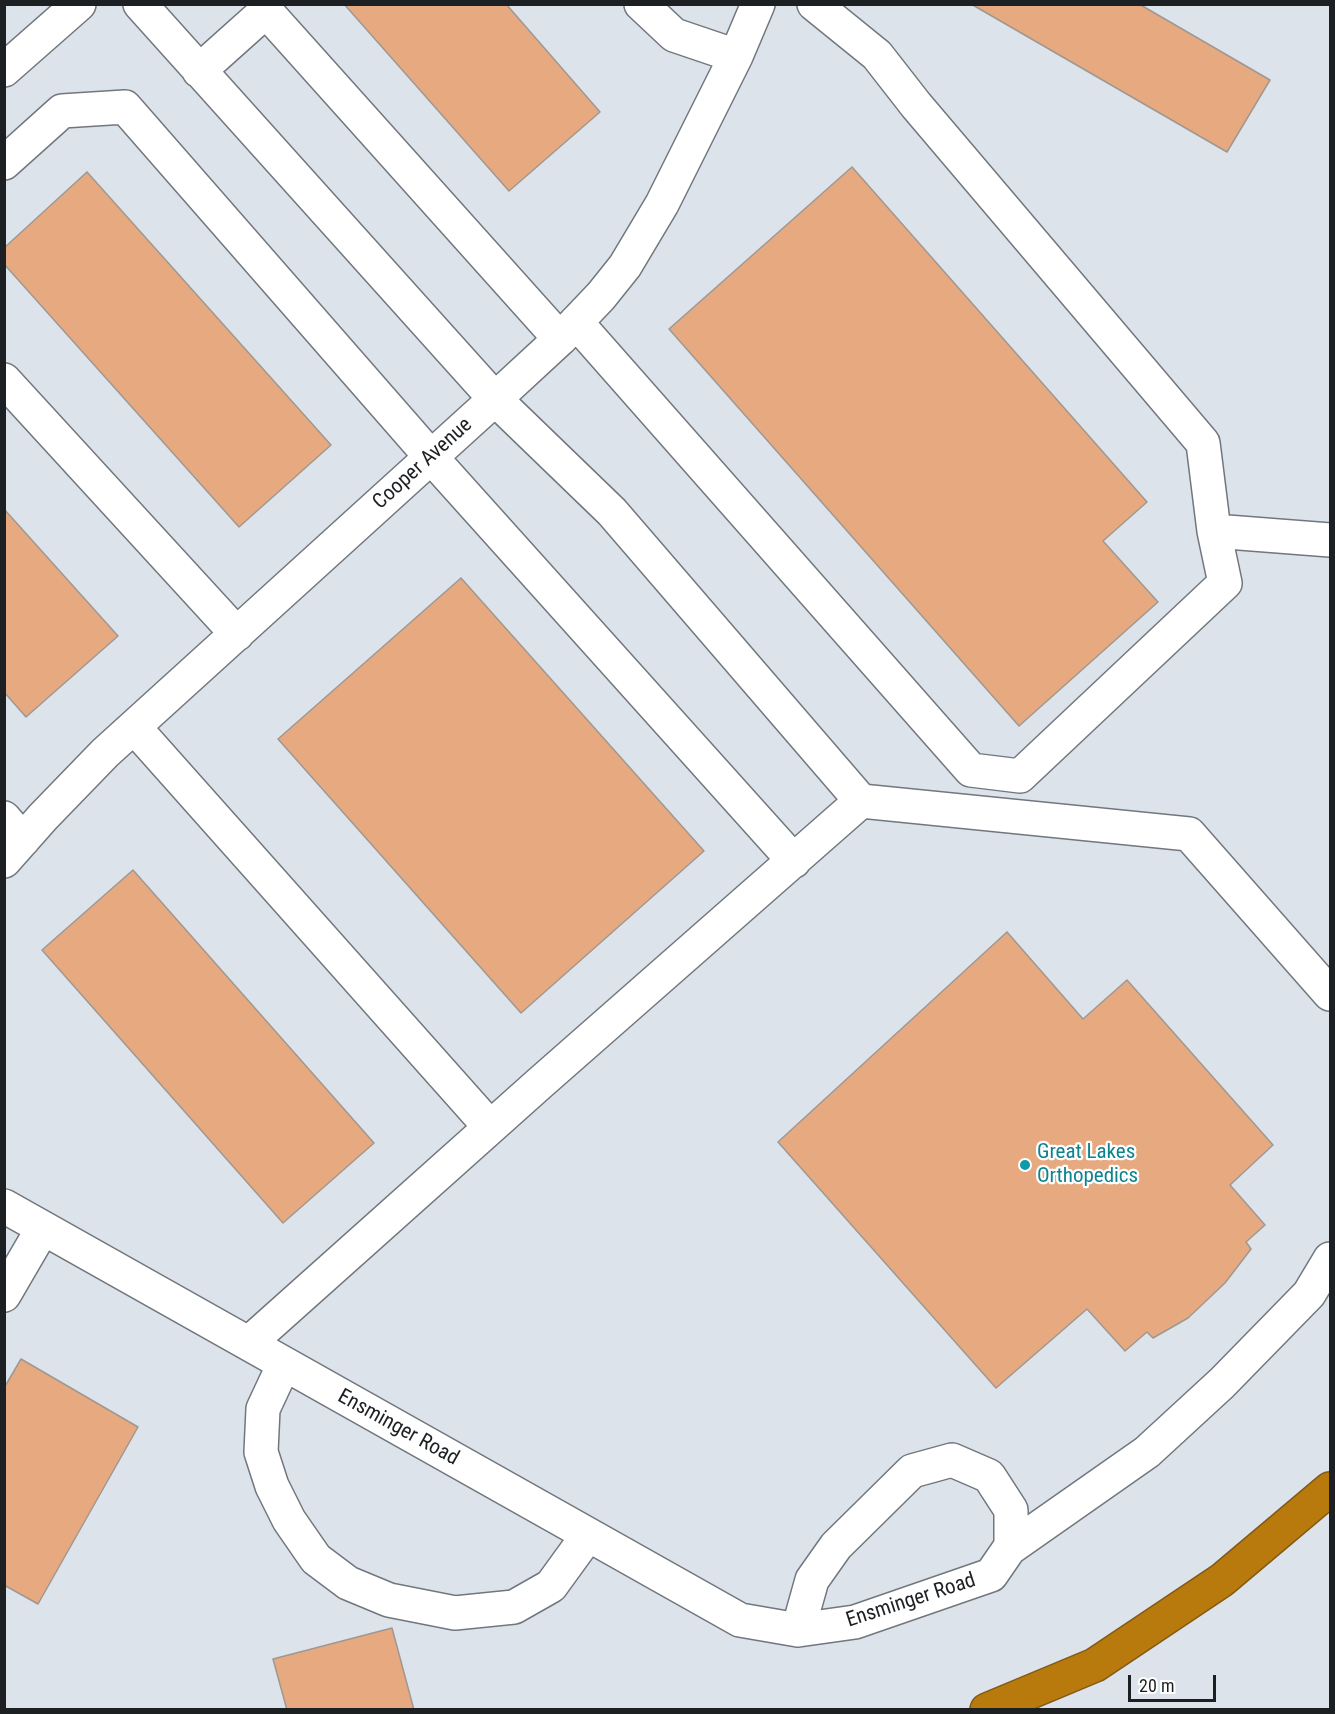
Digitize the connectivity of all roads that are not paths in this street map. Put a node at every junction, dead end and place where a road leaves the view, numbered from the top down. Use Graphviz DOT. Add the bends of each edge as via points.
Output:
graph roads {
  1 [pos="80,4"];
  2 [pos="140,4"];
  3 [pos="641,4"];
  4 [pos="758,4"];
  5 [pos="814,4"];
  6 [pos="735,56"];
  7 [pos="4,70"];
  8 [pos="199,71"];
  9 [pos="4,163"];
  10 [pos="568,331"];
  11 [pos="4,380"];
  12 [pos="495,399"];
  13 [pos="431,457"];
  14 [pos="1214,531"];
  15 [pos="1330,540"];
  16 [pos="237,634"];
  17 [pos="134,727"];
  18 [pos="861,801"];
  19 [pos="11,840"];
  20 [pos="794,861"];
  21 [pos="1330,994"];
  22 [pos="490,1127"];
  23 [pos="4,1206"];
  24 [pos="43,1228"];
  25 [pos="1330,1259"];
  26 [pos="4,1295"];
  27 [pos="249,1343"];
  28 [pos="284,1364"];
  29 [pos="1330,1489"];
  30 [pos="588,1535"];
  31 [pos="1010,1548"];
  32 [pos="798,1630"];
  33 [pos="987,1710"];
  1 -- 7 [label="street"];
  2 -- 8 [label="street"];
  3 -- 6 [label="street" via="674,35"];
  4 -- 6 [label="street, Cooper Avenue"];
  5 -- 14 [label="street" via="877,55 1203,443"];
  6 -- 10 [label="street, Cooper Avenue" via="656,214 625,266"];
  8 -- 10 [label="street" via="266,11"];
  8 -- 12 [label="street"];
  9 -- 13 [label="street" via="62,111 125,107"];
  10 -- 12 [label="street, Cooper Avenue"];
  10 -- 14 [label="street" via="971,770 1020,776 1225,584"];
  11 -- 16 [label="street"];
  12 -- 13 [label="street, Cooper Avenue"];
  12 -- 18 [label="street" via="612,512"];
  13 -- 16 [label="street, Cooper Avenue"];
  13 -- 20 [label="street"];
  14 -- 15 [label="street"];
  16 -- 17 [label="street, Cooper Avenue"];
  17 -- 19 [label="street, Cooper Avenue"];
  17 -- 22 [label="street"];
  18 -- 20 [label="street"];
  18 -- 21 [label="street" via="1189,834"];
  20 -- 22 [label="street"];
  22 -- 27 [label="street"];
  23 -- 24 [label="street, Ensminger Road"];
  24 -- 26 [label="street"];
  24 -- 27 [label="street, Ensminger Road"];
  25 -- 31 [label="street" via="1309,1294 1147,1452"];
  27 -- 28 [label="street, Ensminger Road"];
  28 -- 30 [label="street, Ensminger Road"];
  28 -- 30 [label="street" via="263,1409 261,1452 289,1520 316,1558 348,1583 389,1600 455,1613 514,1607 551,1586"];
  29 -- 33 [label="highway" via="1222,1580 1095,1665"];
  30 -- 32 [label="street, Ensminger Road" via="740,1620"];
  31 -- 32 [label="street, Ensminger Road" via="991,1575 855,1622"];
  31 -- 32 [label="street" via="1011,1510 989,1476 952,1460 912,1471 836,1546 812,1580"];
}
